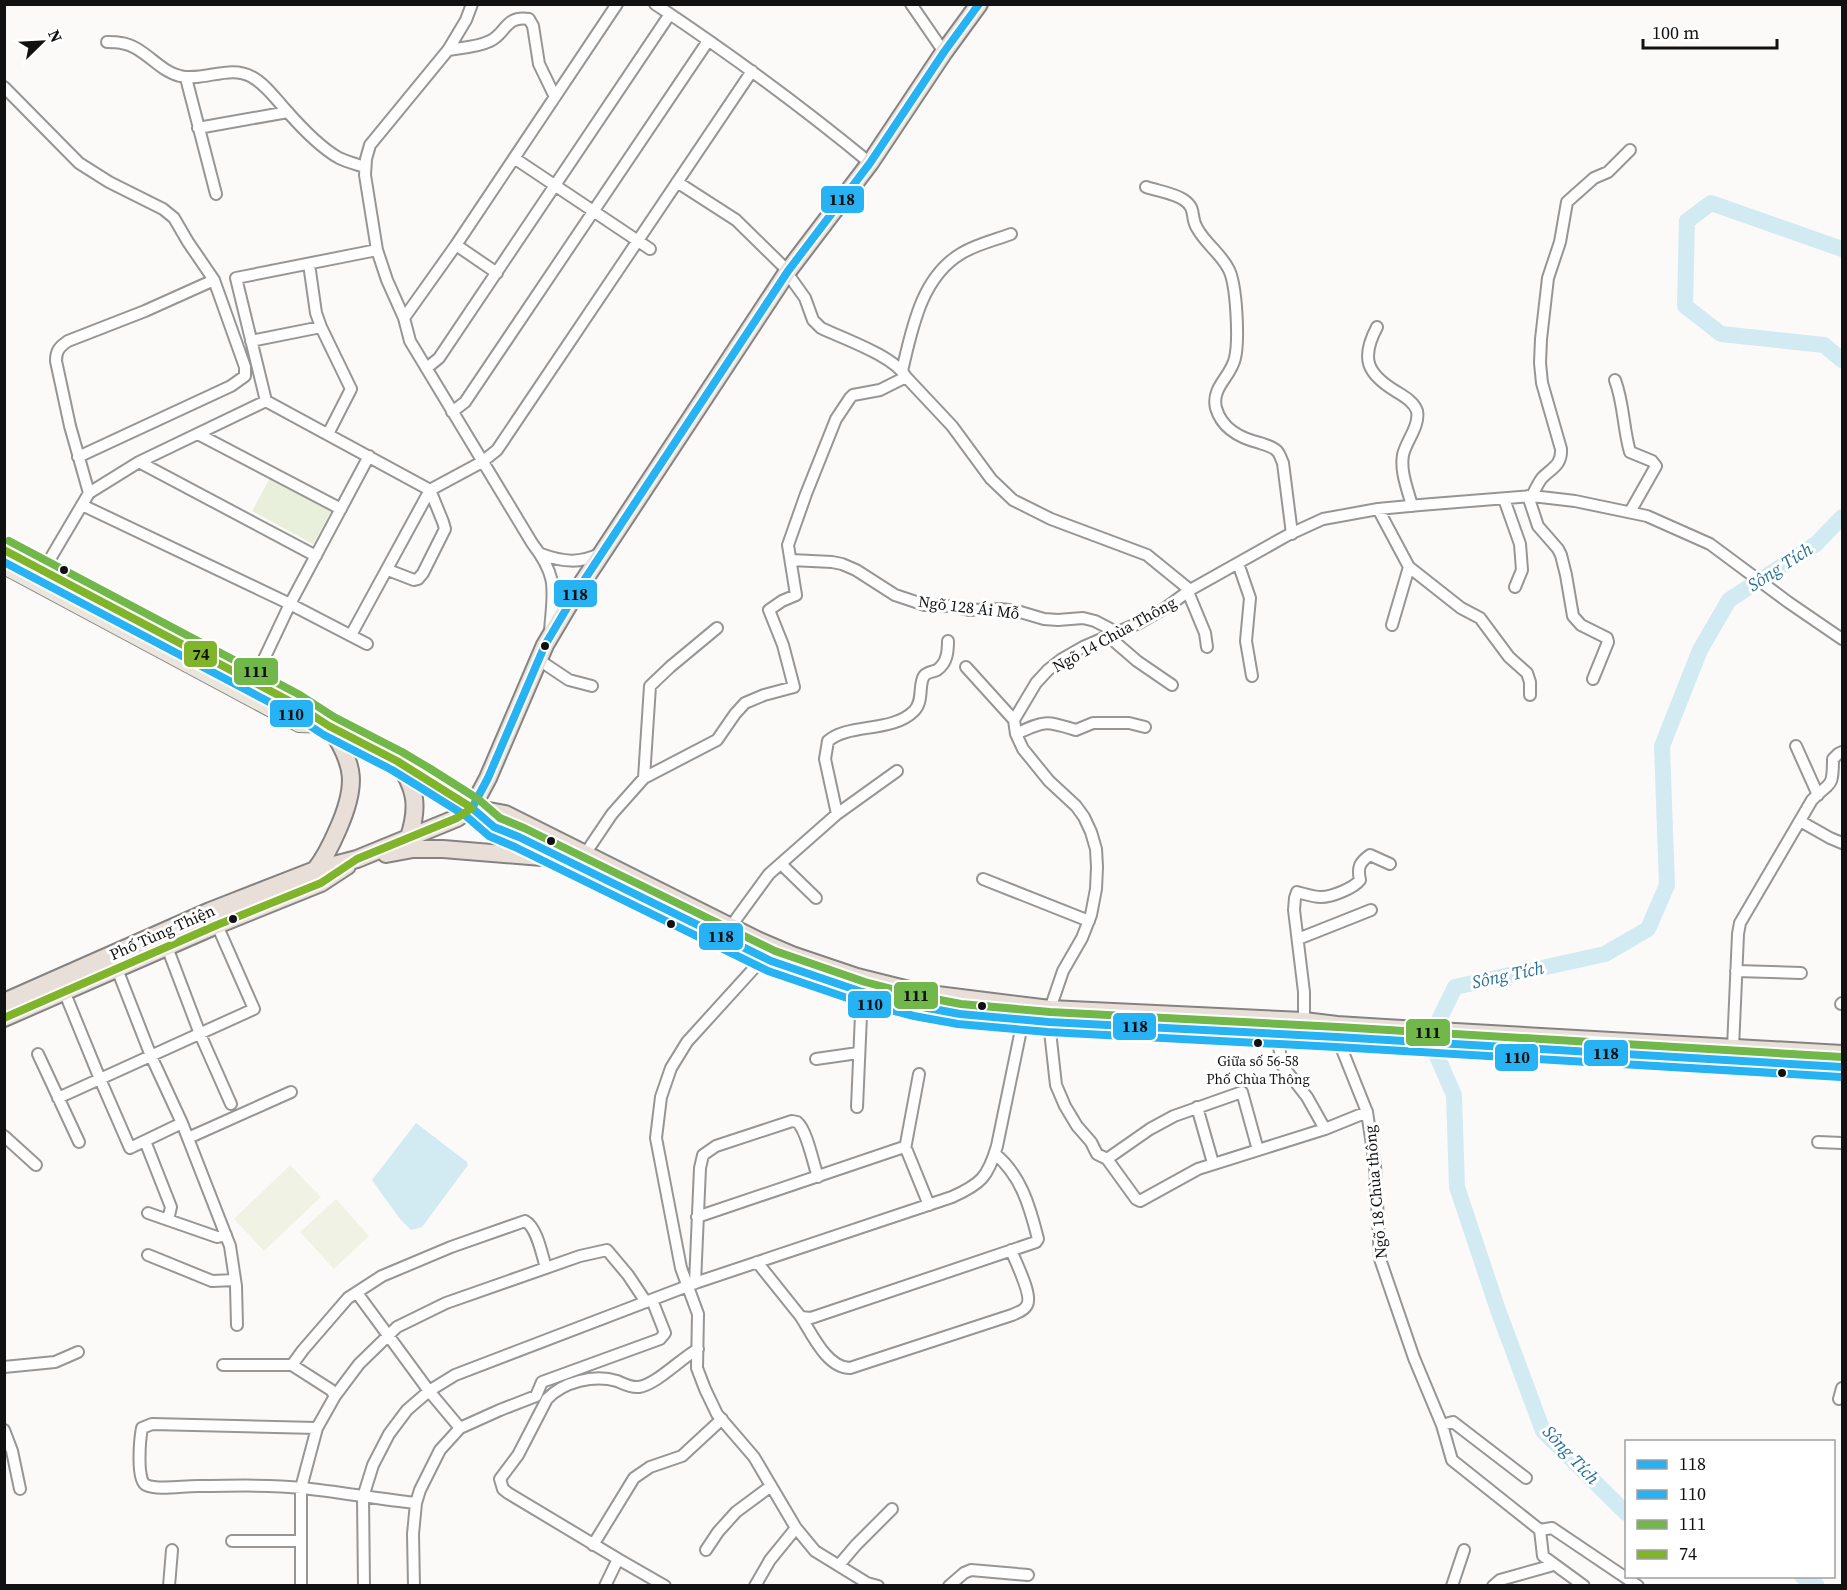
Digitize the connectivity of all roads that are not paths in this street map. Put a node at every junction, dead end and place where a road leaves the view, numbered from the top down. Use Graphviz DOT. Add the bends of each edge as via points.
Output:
graph roads {
  1 [pos="472,4"];
  2 [pos="616,4"];
  3 [pos="656,4"];
  4 [pos="911,4"];
  5 [pos="979,4"];
  6 [pos="670,14"];
  7 [pos="708,40"];
  8 [pos="108,42"];
  9 [pos="448,50"];
  10 [pos="944,52"];
  11 [pos="752,71"];
  12 [pos="186,78"];
  13 [pos="4,87"];
  14 [pos="555,97"];
  15 [pos="288,112"];
  16 [pos="198,128"];
  17 [pos="1630,150"];
  18 [pos="514,158"];
  19 [pos="870,163"];
  20 [pos="365,166"];
  21 [pos="677,182"];
  22 [pos="555,186"];
  23 [pos="1146,187"];
  24 [pos="216,194"];
  25 [pos="593,211"];
  26 [pos="1011,234"];
  27 [pos="638,241"];
  28 [pos="456,245"];
  29 [pos="650,249"];
  30 [pos="377,250"];
  31 [pos="309,264"];
  32 [pos="788,271"];
  33 [pos="497,273"];
  34 [pos="214,280"];
  35 [pos="404,318"];
  36 [pos="321,327"];
  37 [pos="1377,327"];
  38 [pos="251,341"];
  39 [pos="428,367"];
  40 [pos="904,374"];
  41 [pos="1616,380"];
  42 [pos="266,401"];
  43 [pos="452,412"];
  44 [pos="198,434"];
  45 [pos="328,434"];
  46 [pos="369,456"];
  47 [pos="78,458"];
  48 [pos="139,462"];
  49 [pos="483,462"];
  50 [pos="430,490"];
  51 [pos="89,493"];
  52 [pos="1530,496"];
  53 [pos="1504,499"];
  54 [pos="82,505"];
  55 [pos="1412,506"];
  56 [pos="341,509"];
  57 [pos="1378,509"];
  58 [pos="1630,512"];
  59 [pos="1292,534"];
  60 [pos="4,550"];
  61 [pos="603,551"];
  62 [pos="541,554"];
  63 [pos="316,555"];
  64 [pos="791,560"];
  65 [pos="1238,563"];
  66 [pos="4,567"];
  67 [pos="1409,567"];
  68 [pos="388,570"];
  69 [pos="43,571"];
  70 [pos="41,586"];
  71 [pos="1515,586"];
  72 [pos="1189,591"];
  73 [pos="290,604"];
  74 [pos="1392,625"];
  75 [pos="717,628"];
  76 [pos="1112,634"];
  77 [pos="351,635"];
  78 [pos="550,636"];
  79 [pos="1842,639"];
  80 [pos="948,641"];
  81 [pos="367,644"];
  82 [pos="1207,647"];
  83 [pos="538,660"];
  84 [pos="966,667"];
  85 [pos="1252,676"];
  86 [pos="1593,679"];
  87 [pos="253,682"];
  88 [pos="1172,685"];
  89 [pos="592,686"];
  90 [pos="1530,695"];
  91 [pos="246,697"];
  92 [pos="1014,720"];
  93 [pos="329,726"];
  94 [pos="1145,726"];
  95 [pos="1016,734"];
  96 [pos="1796,746"];
  97 [pos="1842,752"];
  98 [pos="397,761"];
  99 [pos="897,771"];
  100 [pos="644,778"];
  101 [pos="1818,795"];
  102 [pos="472,808"];
  103 [pos="837,814"];
  104 [pos="1800,821"];
  105 [pos="409,837"];
  106 [pos="1842,843"];
  107 [pos="357,859"];
  108 [pos="567,860"];
  109 [pos="591,862"];
  110 [pos="781,864"];
  111 [pos="1390,864"];
  112 [pos="318,876"];
  113 [pos="983,879"];
  114 [pos="816,898"];
  115 [pos="1371,910"];
  116 [pos="1089,921"];
  117 [pos="217,925"];
  118 [pos="731,926"];
  119 [pos="1298,939"];
  120 [pos="166,948"];
  121 [pos="769,952"];
  122 [pos="117,969"];
  123 [pos="1736,971"];
  124 [pos="1801,973"];
  125 [pos="64,992"];
  126 [pos="862,992"];
  127 [pos="919,999"];
  128 [pos="4,1002"];
  129 [pos="1049,1016"];
  130 [pos="4,1018"];
  131 [pos="1023,1020"];
  132 [pos="1305,1021"];
  133 [pos="1337,1031"];
  134 [pos="200,1034"];
  135 [pos="1277,1034"];
  136 [pos="1538,1044"];
  137 [pos="1734,1048"];
  138 [pos="858,1053"];
  139 [pos="38,1054"];
  140 [pos="1842,1054"];
  141 [pos="151,1056"];
  142 [pos="816,1059"];
  143 [pos="1842,1067"];
  144 [pos="919,1074"];
  145 [pos="100,1079"];
  146 [pos="291,1092"];
  147 [pos="58,1098"];
  148 [pos="231,1104"];
  149 [pos="857,1107"];
  150 [pos="1197,1107"];
  151 [pos="1367,1112"];
  152 [pos="182,1123"];
  153 [pos="1324,1129"];
  154 [pos="4,1136"];
  155 [pos="188,1138"];
  156 [pos="146,1141"];
  157 [pos="79,1142"];
  158 [pos="1818,1142"];
  159 [pos="1842,1143"];
  160 [pos="905,1149"];
  161 [pos="1258,1150"];
  162 [pos="995,1154"];
  163 [pos="1107,1159"];
  164 [pos="1213,1163"];
  165 [pos="36,1165"];
  166 [pos="818,1177"];
  167 [pos="929,1205"];
  168 [pos="148,1213"];
  169 [pos="697,1217"];
  170 [pos="168,1220"];
  171 [pos="226,1235"];
  172 [pos="1011,1250"];
  173 [pos="148,1255"];
  174 [pos="757,1262"];
  175 [pos="546,1268"];
  176 [pos="235,1280"];
  177 [pos="692,1284"];
  178 [pos="357,1293"];
  179 [pos="649,1301"];
  180 [pos="801,1317"];
  181 [pos="237,1326"];
  182 [pos="388,1335"];
  183 [pos="698,1349"];
  184 [pos="78,1352"];
  185 [pos="223,1365"];
  186 [pos="292,1365"];
  187 [pos="4,1367"];
  188 [pos="1842,1388"];
  189 [pos="429,1391"];
  190 [pos="335,1396"];
  191 [pos="1839,1399"];
  192 [pos="722,1419"];
  193 [pos="1442,1425"];
  194 [pos="317,1428"];
  195 [pos="460,1428"];
  196 [pos="4,1430"];
  197 [pos="1527,1478"];
  198 [pos="771,1486"];
  199 [pos="301,1488"];
  200 [pos="20,1489"];
  201 [pos="363,1497"];
  202 [pos="416,1503"];
  203 [pos="892,1509"];
  204 [pos="796,1528"];
  205 [pos="1540,1530"];
  206 [pos="232,1541"];
  207 [pos="301,1541"];
  208 [pos="593,1545"];
  209 [pos="172,1550"];
  210 [pos="1464,1550"];
  211 [pos="706,1551"];
  212 [pos="618,1559"];
  213 [pos="1550,1561"];
  214 [pos="839,1565"];
  215 [pos="1028,1575"];
  216 [pos="1625,1577"];
  217 [pos="170,1586"];
  218 [pos="301,1586"];
  219 [pos="364,1586"];
  220 [pos="414,1586"];
  221 [pos="605,1586"];
  222 [pos="665,1586"];
  223 [pos="755,1586"];
  224 [pos="878,1586"];
  225 [pos="949,1586"];
  226 [pos="1452,1586"];
  227 [pos="1493,1586"];
  228 [pos="1584,1586"];
  1 -- 9 [label="street"];
  2 -- 14 [label="street"];
  3 -- 6 [label="street"];
  4 -- 10 [label="street"];
  5 -- 10 [label="highway"];
  6 -- 7 [label="street"];
  6 -- 22 [label="street"];
  7 -- 11 [label="street"];
  7 -- 25 [label="street"];
  8 -- 12 [label="street" via="135,48 164,70"];
  9 -- 14 [label="street" via="489,42 509,22 529,19 539,64"];
  9 -- 20 [label="street" via="370,145"];
  10 -- 19 [label="highway"];
  11 -- 19 [label="street"];
  11 -- 21 [label="street"];
  12 -- 15 [label="street" via="225,73 250,75"];
  12 -- 16 [label="street"];
  13 -- 34 [label="street" via="79,163 174,218"];
  14 -- 18 [label="street"];
  15 -- 16 [label="street"];
  15 -- 20 [label="street" via="340,159"];
  16 -- 24 [label="street"];
  17 -- 52 [label="street" via="1567,202 1548,278 1540,363 1562,458"];
  18 -- 22 [label="street"];
  18 -- 28 [label="street"];
  19 -- 32 [label="highway"];
  20 -- 30 [label="street"];
  21 -- 27 [label="street"];
  21 -- 32 [label="street" via="736,220"];
  22 -- 25 [label="street"];
  22 -- 33 [label="street"];
  23 -- 59 [label="street" via="1187,202 1197,229 1231,273 1236,313 1235,358 1218,388 1216,408 1230,430 1280,455"];
  25 -- 27 [label="street"];
  25 -- 43 [label="street" via="465,402"];
  26 -- 40 [label="street" via="962,253 933,280 919,312"];
  27 -- 29 [label="street"];
  27 -- 49 [label="street" via="497,450"];
  28 -- 33 [label="street"];
  28 -- 35 [label="street"];
  30 -- 31 [label="street"];
  30 -- 35 [label="street"];
  31 -- 36 [label="street"];
  31 -- 38 [label="street" via="236,278"];
  32 -- 40 [label="street" via="821,328 878,354"];
  32 -- 61 [label="highway"];
  33 -- 39 [label="street" via="439,358"];
  34 -- 47 [label="street" via="61,345 56,361"];
  34 -- 47 [label="street" via="245,367 244,376 231,386"];
  35 -- 39 [label="street" via="410,341"];
  36 -- 38 [label="street"];
  36 -- 45 [label="street" via="351,389"];
  37 -- 55 [label="street" via="1367,349 1369,366 1383,382 1411,401 1417,412 1403,454 1403,472"];
  38 -- 42 [label="street"];
  39 -- 43 [label="street"];
  40 -- 64 [label="street" via="880,390 853,395 841,412 788,545"];
  40 -- 72 [label="street" via="1013,500 1051,519 1147,555"];
  41 -- 58 [label="street" via="1630,452 1656,466"];
  42 -- 44 [label="street"];
  42 -- 45 [label="street"];
  43 -- 49 [label="street"];
  44 -- 48 [label="street"];
  44 -- 56 [label="street"];
  45 -- 46 [label="street"];
  46 -- 50 [label="street"];
  46 -- 56 [label="street"];
  47 -- 51 [label="street"];
  48 -- 51 [label="street"];
  48 -- 63 [label="street"];
  49 -- 50 [label="street"];
  49 -- 62 [label="street"];
  50 -- 68 [label="street"];
  50 -- 68 [label="street" via="445,529 423,573 414,580"];
  51 -- 54 [label="street"];
  52 -- 53 [label="street, Ngõ 14 Chùa Thông"];
  52 -- 58 [label="street, Ngõ 14 Chùa Thông"];
  52 -- 86 [label="street" via="1538,526 1561,555 1573,616 1581,626 1607,638"];
  53 -- 55 [label="street, Ngõ 14 Chùa Thông"];
  53 -- 71 [label="street" via="1520,543 1522,570"];
  54 -- 69 [label="street"];
  54 -- 73 [label="street"];
  55 -- 57 [label="street, Ngõ 14 Chùa Thông"];
  56 -- 63 [label="street"];
  57 -- 59 [label="street, Ngõ 14 Chùa Thông" via="1323,519"];
  57 -- 67 [label="street"];
  58 -- 79 [label="street, Ngõ 14 Chùa Thông" via="1710,544"];
  59 -- 65 [label="street, Ngõ 14 Chùa Thông"];
  60 -- 69 [label="main road"];
  61 -- 62 [label="street" via="573,562"];
  61 -- 78 [label="highway"];
  62 -- 78 [label="street" via="552,580"];
  63 -- 73 [label="street"];
  64 -- 76 [label="street, Ngõ 128 Ái Mỗ" via="842,564 895,595 925,605 1000,609 1044,619 1083,618 1103,625"];
  64 -- 100 [label="street" via="796,595 769,610 794,687 746,703 717,740"];
  65 -- 72 [label="street, Ngõ 14 Chùa Thông"];
  65 -- 85 [label="street" via="1250,598 1246,641"];
  66 -- 70 [label="main road"];
  67 -- 74 [label="street"];
  67 -- 90 [label="street" via="1480,618 1509,657 1527,673"];
  68 -- 77 [label="street"];
  69 -- 70 [label="main road"];
  69 -- 87 [label="main road"];
  70 -- 91 [label="main road"];
  72 -- 76 [label="street, Ngõ 14 Chùa Thông" via="1141,622"];
  72 -- 82 [label="street"];
  73 -- 77 [label="street"];
  73 -- 87 [label="street"];
  75 -- 100 [label="street" via="650,686"];
  76 -- 88 [label="street, Ngõ 128 Ái Mỗ" via="1137,661"];
  76 -- 92 [label="street, Ngõ 14 Chùa Thông" via="1048,670 1036,682"];
  77 -- 81 [label="street"];
  78 -- 83 [label="highway"];
  80 -- 103 [label="street" via="948,655 939,668 923,678 919,705 914,711 901,720 828,741 825,759"];
  83 -- 89 [label="street" via="569,680"];
  83 -- 102 [label="highway"];
  84 -- 92 [label="street"];
  87 -- 91 [label="street"];
  87 -- 93 [label="main road"];
  91 -- 93 [label="main road" via="299,725"];
  92 -- 95 [label="street"];
  93 -- 98 [label="main road"];
  93 -- 112 [label="highway" via="348,762 351,793"];
  94 -- 95 [label="street" via="1093,723 1076,730 1043,722"];
  95 -- 116 [label="street" via="1033,763 1076,806 1091,832 1097,867"];
  96 -- 101 [label="street"];
  97 -- 101 [label="street" via="1833,759 1829,787"];
  98 -- 102 [label="main road"];
  98 -- 105 [label="highway" via="413,788 415,806"];
  99 -- 103 [label="street"];
  100 -- 109 [label="street" via="612,814"];
  101 -- 104 [label="street"];
  102 -- 105 [label="highway, Phố Tùng Thiện"];
  102 -- 108 [label="highway" via="494,827"];
  102 -- 109 [label="highway" via="505,814"];
  103 -- 110 [label="street"];
  104 -- 106 [label="street"];
  104 -- 123 [label="street" via="1740,923"];
  105 -- 107 [label="highway, Phố Tùng Thiện"];
  107 -- 108 [label="highway" via="413,849 443,849"];
  107 -- 112 [label="highway, Phố Tùng Thiện"];
  108 -- 109 [label="highway"];
  109 -- 118 [label="highway"];
  109 -- 121 [label="highway"];
  110 -- 114 [label="street"];
  110 -- 118 [label="street" via="769,874"];
  111 -- 119 [label="street" via="1371,855 1362,861 1358,883 1328,896 1298,892 1294,910"];
  112 -- 117 [label="highway, Phố Tùng Thiện"];
  112 -- 128 [label="highway, Phố Tùng Thiện" via="210,911"];
  113 -- 116 [label="street"];
  115 -- 119 [label="street"];
  116 -- 129 [label="street" via="1063,971"];
  117 -- 120 [label="highway, Phố Tùng Thiện"];
  117 -- 134 [label="street" via="254,1009"];
  118 -- 121 [label="highway"];
  119 -- 132 [label="street"];
  120 -- 122 [label="highway, Phố Tùng Thiện"];
  120 -- 134 [label="street"];
  121 -- 126 [label="highway"];
  121 -- 127 [label="highway" via="792,955"];
  121 -- 177 [label="street" via="687,1042 671,1068 661,1097 656,1138 681,1268"];
  122 -- 125 [label="highway, Phố Tùng Thiện"];
  122 -- 141 [label="street"];
  123 -- 124 [label="street"];
  123 -- 137 [label="street"];
  125 -- 130 [label="highway, Phố Tùng Thiện"];
  125 -- 145 [label="street"];
  126 -- 127 [label="highway"];
  126 -- 138 [label="street"];
  127 -- 129 [label="highway"];
  127 -- 131 [label="highway" via="960,1014"];
  129 -- 131 [label="highway"];
  129 -- 132 [label="highway"];
  129 -- 135 [label="highway"];
  129 -- 163 [label="street" via="1060,1096 1097,1154"];
  131 -- 162 [label="street"];
  132 -- 133 [label="highway"];
  133 -- 135 [label="highway"];
  133 -- 136 [label="highway"];
  133 -- 151 [label="street, Ngõ 18 Chùa thông"];
  134 -- 141 [label="street"];
  134 -- 148 [label="street"];
  135 -- 153 [label="street" via="1282,1065 1307,1097"];
  136 -- 137 [label="highway"];
  136 -- 143 [label="highway"];
  137 -- 140 [label="highway"];
  138 -- 142 [label="street"];
  138 -- 149 [label="street"];
  139 -- 147 [label="street"];
  141 -- 145 [label="street"];
  141 -- 152 [label="street"];
  144 -- 160 [label="street"];
  145 -- 147 [label="street"];
  145 -- 156 [label="street" via="130,1148"];
  146 -- 155 [label="street"];
  147 -- 157 [label="street"];
  150 -- 161 [label="street" via="1242,1092"];
  150 -- 163 [label="street" via="1150,1129"];
  150 -- 164 [label="street"];
  151 -- 153 [label="street"];
  151 -- 193 [label="street, Ngõ 18 Chùa thông" via="1375,1165 1380,1259"];
  152 -- 155 [label="street"];
  152 -- 156 [label="street"];
  153 -- 161 [label="street"];
  154 -- 165 [label="street"];
  155 -- 171 [label="street"];
  156 -- 170 [label="street" via="171,1207"];
  158 -- 159 [label="street"];
  160 -- 166 [label="street" via="895,1149"];
  160 -- 167 [label="street"];
  161 -- 164 [label="street"];
  162 -- 167 [label="street" via="986,1174 970,1189"];
  162 -- 172 [label="street" via="1014,1172 1038,1239"];
  163 -- 164 [label="street" via="1140,1201"];
  166 -- 169 [label="street"];
  166 -- 169 [label="street" via="797,1122 716,1146 700,1161"];
  167 -- 174 [label="street"];
  168 -- 170 [label="street"];
  169 -- 177 [label="street"];
  170 -- 171 [label="street" via="217,1237"];
  171 -- 176 [label="street"];
  172 -- 180 [label="street" via="811,1318"];
  172 -- 180 [label="street" via="1028,1295 1024,1308 850,1368 830,1358"];
  173 -- 176 [label="street" via="212,1281"];
  174 -- 177 [label="street"];
  174 -- 180 [label="street"];
  175 -- 178 [label="street" via="533,1230 525,1221 382,1276"];
  175 -- 179 [label="street" via="607,1250"];
  175 -- 182 [label="street" via="446,1303"];
  176 -- 181 [label="street"];
  177 -- 179 [label="street"];
  177 -- 183 [label="street" via="698,1314"];
  178 -- 182 [label="street"];
  178 -- 186 [label="street" via="348,1298"];
  179 -- 189 [label="street" via="455,1375"];
  179 -- 195 [label="street" via="665,1333 660,1339 542,1382 536,1396"];
  182 -- 189 [label="street"];
  182 -- 190 [label="street"];
  183 -- 192 [label="street" via="697,1368"];
  183 -- 208 [label="street" via="644,1386 589,1379 552,1394 500,1479 508,1493"];
  184 -- 187 [label="street" via="55,1362"];
  185 -- 186 [label="street"];
  186 -- 190 [label="street"];
  188 -- 191 [label="street"];
  189 -- 195 [label="street"];
  189 -- 201 [label="street" via="407,1410 389,1434"];
  190 -- 194 [label="street"];
  192 -- 198 [label="street" via="754,1457"];
  192 -- 208 [label="street" via="682,1456 650,1467 634,1478"];
  193 -- 197 [label="street" via="1453,1422"];
  193 -- 205 [label="street, Ngõ 18 Chùa thông" via="1452,1460"];
  194 -- 199 [label="street"];
  194 -- 199 [label="street" via="170,1424 142,1428 140,1475 146,1485"];
  195 -- 202 [label="street" via="440,1450"];
  196 -- 200 [label="street"];
  198 -- 204 [label="street"];
  198 -- 211 [label="street" via="736,1512"];
  199 -- 201 [label="street"];
  199 -- 207 [label="street"];
  201 -- 202 [label="street"];
  201 -- 219 [label="street"];
  202 -- 220 [label="street"];
  203 -- 214 [label="street"];
  204 -- 214 [label="street" via="816,1551"];
  204 -- 223 [label="street"];
  205 -- 213 [label="street" via="1543,1556"];
  205 -- 216 [label="street, Ngõ 18 Chùa thông" via="1552,1528"];
  206 -- 207 [label="street"];
  207 -- 218 [label="street"];
  208 -- 212 [label="street"];
  209 -- 217 [label="street"];
  210 -- 226 [label="street"];
  212 -- 221 [label="street"];
  212 -- 222 [label="street"];
  213 -- 227 [label="street" via="1550,1566 1500,1580"];
  213 -- 228 [label="street"];
  214 -- 224 [label="street"];
  215 -- 225 [label="street" via="971,1569"];
}
